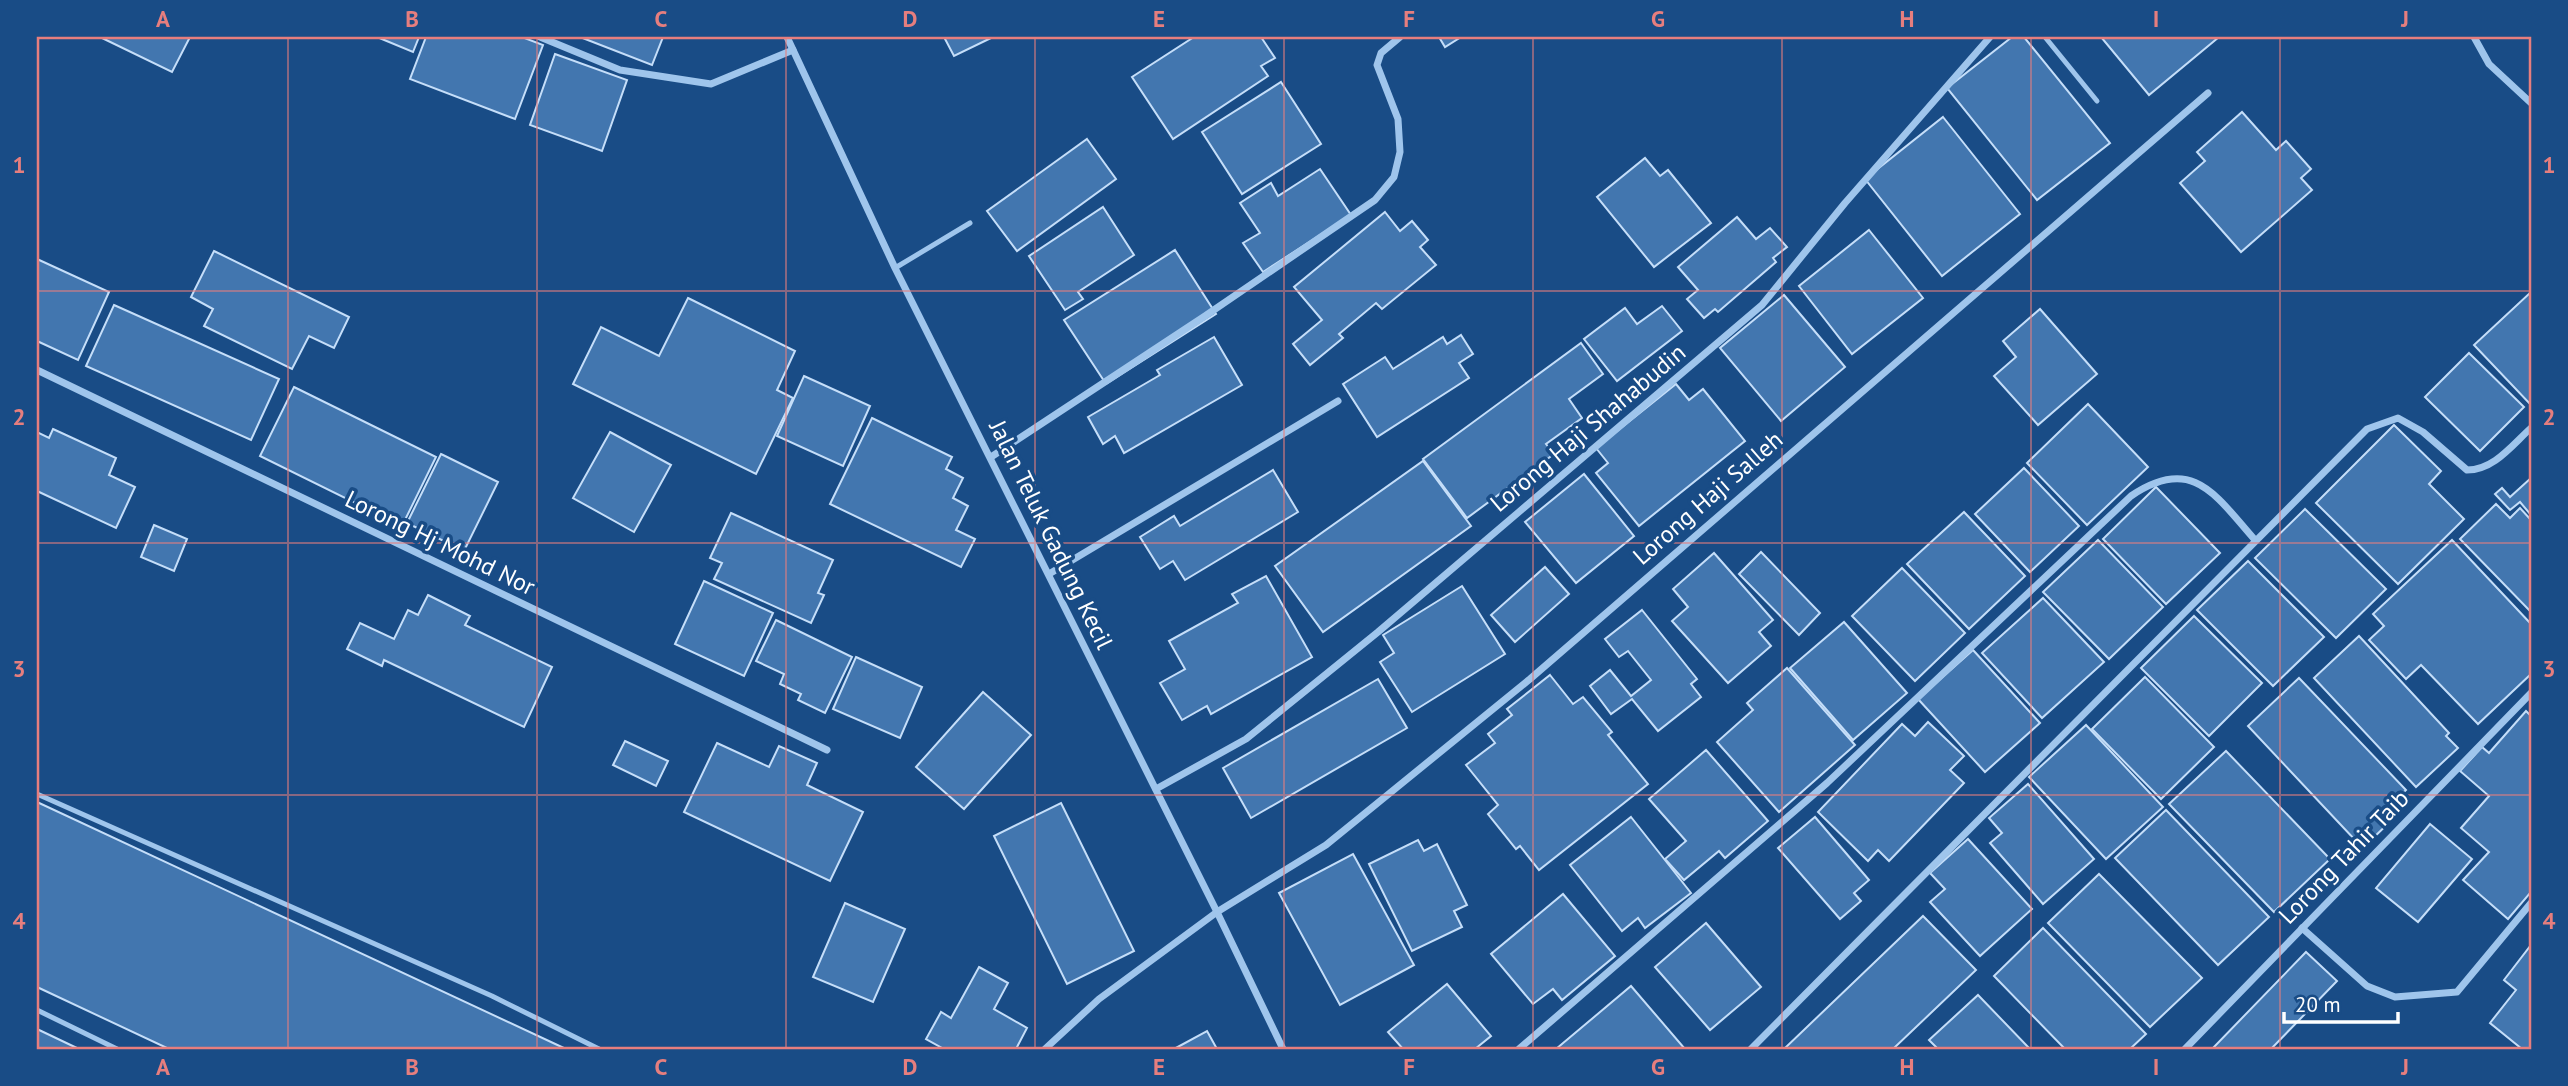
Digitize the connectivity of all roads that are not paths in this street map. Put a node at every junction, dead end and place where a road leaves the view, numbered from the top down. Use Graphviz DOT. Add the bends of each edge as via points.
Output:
graph roads {
  1 [pos="540,37"];
  2 [pos="787,37"];
  3 [pos="1400,37"];
  4 [pos="1990,37"];
  5 [pos="2045,37"];
  6 [pos="2474,37"];
  7 [pos="793,50"];
  8 [pos="2208,93"];
  9 [pos="2097,101"];
  10 [pos="2531,103"];
  11 [pos="970,223"];
  12 [pos="895,268"];
  13 [pos="37,370"];
  14 [pos="1338,401"];
  15 [pos="2531,428"];
  16 [pos="991,457"];
  17 [pos="2255,540"];
  18 [pos="1049,574"];
  19 [pos="2531,693"];
  20 [pos="827,750"];
  21 [pos="1156,789"];
  22 [pos="37,794"];
  23 [pos="2531,903"];
  24 [pos="1217,912"];
  25 [pos="2302,928"];
  26 [pos="37,1010"];
  27 [pos="117,1049"];
  28 [pos="598,1049"];
  29 [pos="1045,1049"];
  30 [pos="1283,1049"];
  31 [pos="1519,1049"];
  32 [pos="1751,1049"];
  33 [pos="2185,1049"];
  1 -- 7 [label="street" via="620,70 711,84"];
  2 -- 7 [label="street, Jalan Teluk Gadung Kecil"];
  3 -- 16 [label="street" via="1381,53 1377,65 1398,119 1400,152 1394,177 1375,200"];
  4 -- 21 [label="street, Lorong Haji Shahabudin" via="1762,305 1246,739"];
  5 -- 9 [label="lane"];
  6 -- 10 [label="street" via="2489,64"];
  7 -- 12 [label="street, Jalan Teluk Gadung Kecil"];
  8 -- 24 [label="street, Lorong Haji Salleh" via="1530,679 1326,845"];
  11 -- 12 [label="lane"];
  12 -- 16 [label="street, Jalan Teluk Gadung Kecil"];
  13 -- 20 [label="street, Lorong Hj Mohd Nor"];
  14 -- 18 [label="street"];
  15 -- 17 [label="street" via="2480,470 2467,470 2423,432 2398,418 2367,429"];
  16 -- 18 [label="street, Jalan Teluk Gadung Kecil"];
  17 -- 31 [label="street" via="2211,491 2193,481 2171,478 2148,485 1827,783"];
  17 -- 32 [label="street"];
  18 -- 21 [label="street, Jalan Teluk Gadung Kecil"];
  19 -- 25 [label="street, Lorong Tahir Taib"];
  21 -- 24 [label="street, Jalan Teluk Gadung Kecil"];
  22 -- 28 [label="lane" via="492,996"];
  23 -- 25 [label="street" via="2457,992 2395,998 2367,986"];
  24 -- 29 [label="street, Lorong Haji Salleh" via="1099,999"];
  24 -- 30 [label="street, Jalan Teluk Gadung Kecil"];
  25 -- 33 [label="street, Lorong Tahir Taib"];
  26 -- 27 [label="lane"];
}
